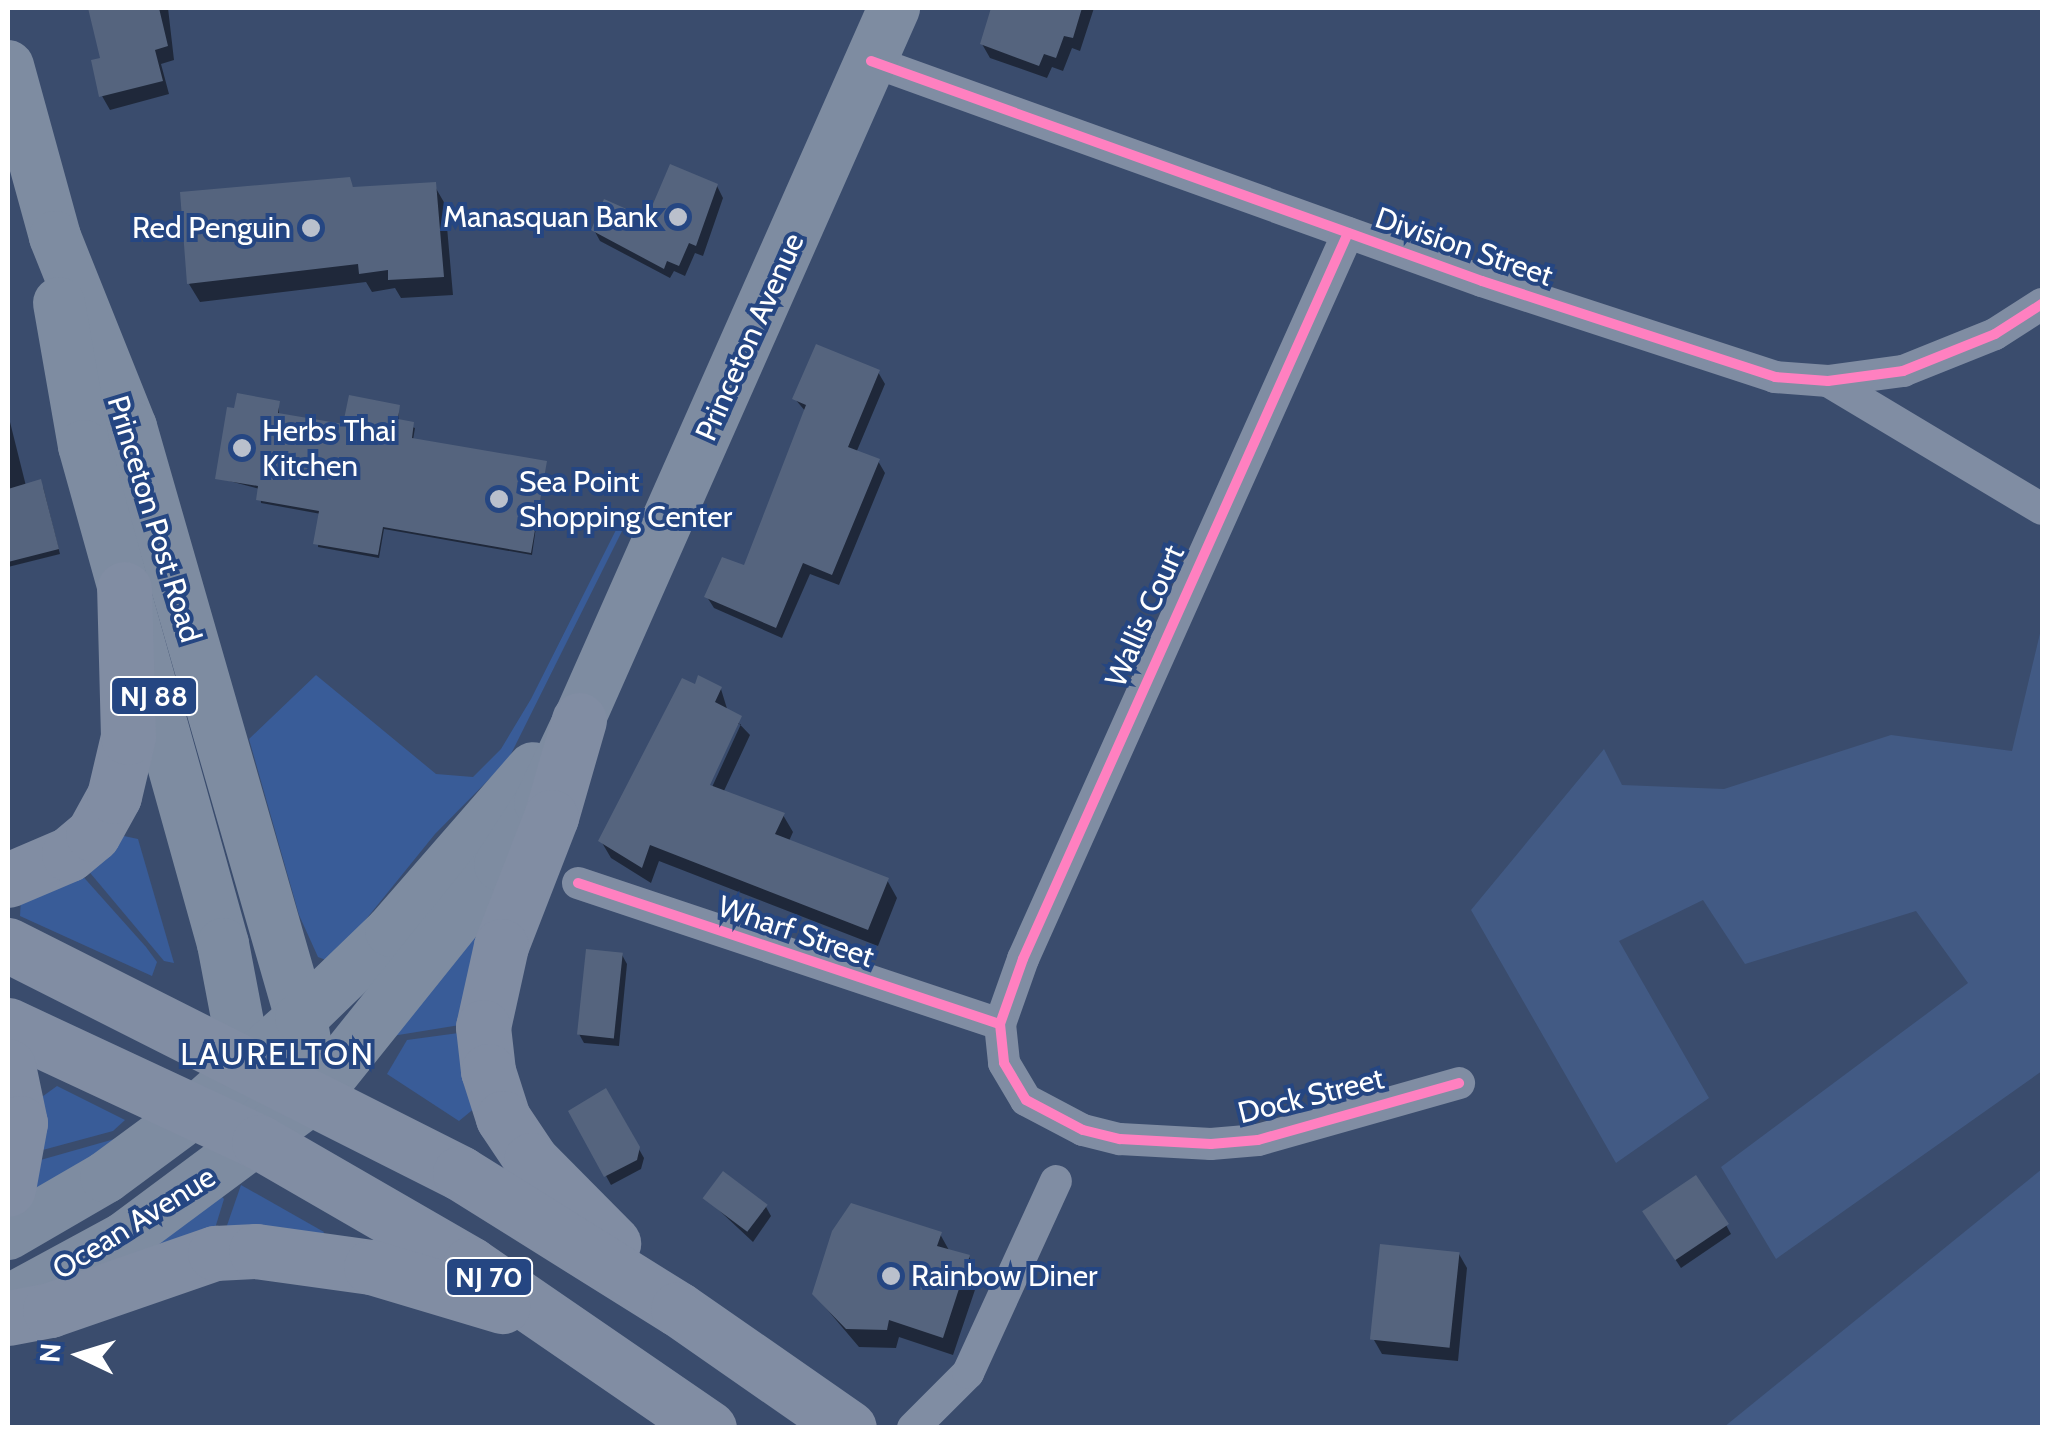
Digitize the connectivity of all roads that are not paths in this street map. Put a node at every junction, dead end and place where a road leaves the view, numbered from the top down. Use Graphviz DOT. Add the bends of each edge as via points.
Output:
graph roads {
  1 [pos="894,8"];
  2 [pos="871,62"];
  3 [pos="8,66"];
  4 [pos="1348,233"];
  5 [pos="56,236"];
  6 [pos="2042,304"];
  7 [pos="1828,381"];
  8 [pos="2042,510"];
  9 [pos="124,589"];
  10 [pos="580,720"];
  11 [pos="8,880"];
  12 [pos="578,883"];
  13 [pos="8,945"];
  14 [pos="302,1018"];
  15 [pos="1000,1024"];
  16 [pos="8,1025"];
  17 [pos="248,1063"];
  18 [pos="8,1066"];
  19 [pos="1458,1083"];
  20 [pos="314,1096"];
  21 [pos="197,1110"];
  22 [pos="258,1142"];
  23 [pos="1056,1181"];
  24 [pos="8,1189"];
  25 [pos="8,1234"];
  26 [pos="8,1301"];
  27 [pos="678,1308"];
  28 [pos="8,1318"];
  29 [pos="560,1324"];
  30 [pos="709,1428"];
  31 [pos="849,1428"];
  32 [pos="912,1428"];
  1 -- 2 [label="main road, Princeton Avenue"];
  2 -- 4 [label="street, Division Street"];
  2 -- 10 [label="main road, Princeton Avenue"];
  3 -- 5 [label="main road, Princeton Post Road / NJ 88"];
  4 -- 7 [label="street, Division Street" via="1775,378"];
  4 -- 15 [label="street, Wallis Court" via="1216,516"];
  5 -- 9 [label="main road, Princeton Post Road / NJ 88" via="61,330"];
  5 -- 14 [label="main road, Princeton Post Road" via="131,428"];
  6 -- 7 [label="street, Division Street" via="1995,334 1902,371"];
  7 -- 8 [label="street, Division Street"];
  9 -- 11 [label="highway" via="128,737 114,796 93,834 68,854"];
  9 -- 17 [label="main road, Princeton Post Road / NJ 88" via="223,944"];
  10 -- 14 [label="main road, Princeton Avenue" via="391,932"];
  10 -- 20 [label="main road, Princeton Avenue" via="540,803 500,865"];
  10 -- 27 [label="highway" via="488,989 488,1072 504,1118 530,1160"];
  12 -- 15 [label="street, Wharf Street"];
  13 -- 17 [label="highway, NJ 70"];
  14 -- 17 [label="main road, Princeton Avenue"];
  14 -- 20 [label="main road, Princeton Post Road"];
  15 -- 19 [label="street, Dock Street" via="1004,1063 1026,1100 1083,1130 1120,1139 1258,1140"];
  16 -- 21 [label="highway, NJ 70"];
  17 -- 20 [label="highway, NJ 70"];
  17 -- 21 [label="main road, Ocean Avenue"];
  17 -- 22 [label="main road, Princeton Post Road"];
  18 -- 24 [label="highway" via="20,1123"];
  20 -- 22 [label="main road, Ocean Avenue"];
  20 -- 27 [label="highway, NJ 70" via="460,1173"];
  21 -- 22 [label="highway, NJ 70"];
  21 -- 25 [label="main road, Ocean Avenue" via="106,1177"];
  22 -- 26 [label="main road, Ocean Avenue" via="124,1238"];
  22 -- 29 [label="highway, NJ 70"];
  23 -- 32 [label="street" via="968,1372"];
  27 -- 31 [label="highway, NJ 70"];
  28 -- 29 [label="highway" via="215,1253 256,1251 371,1267"];
  29 -- 30 [label="highway, NJ 70"];
}
